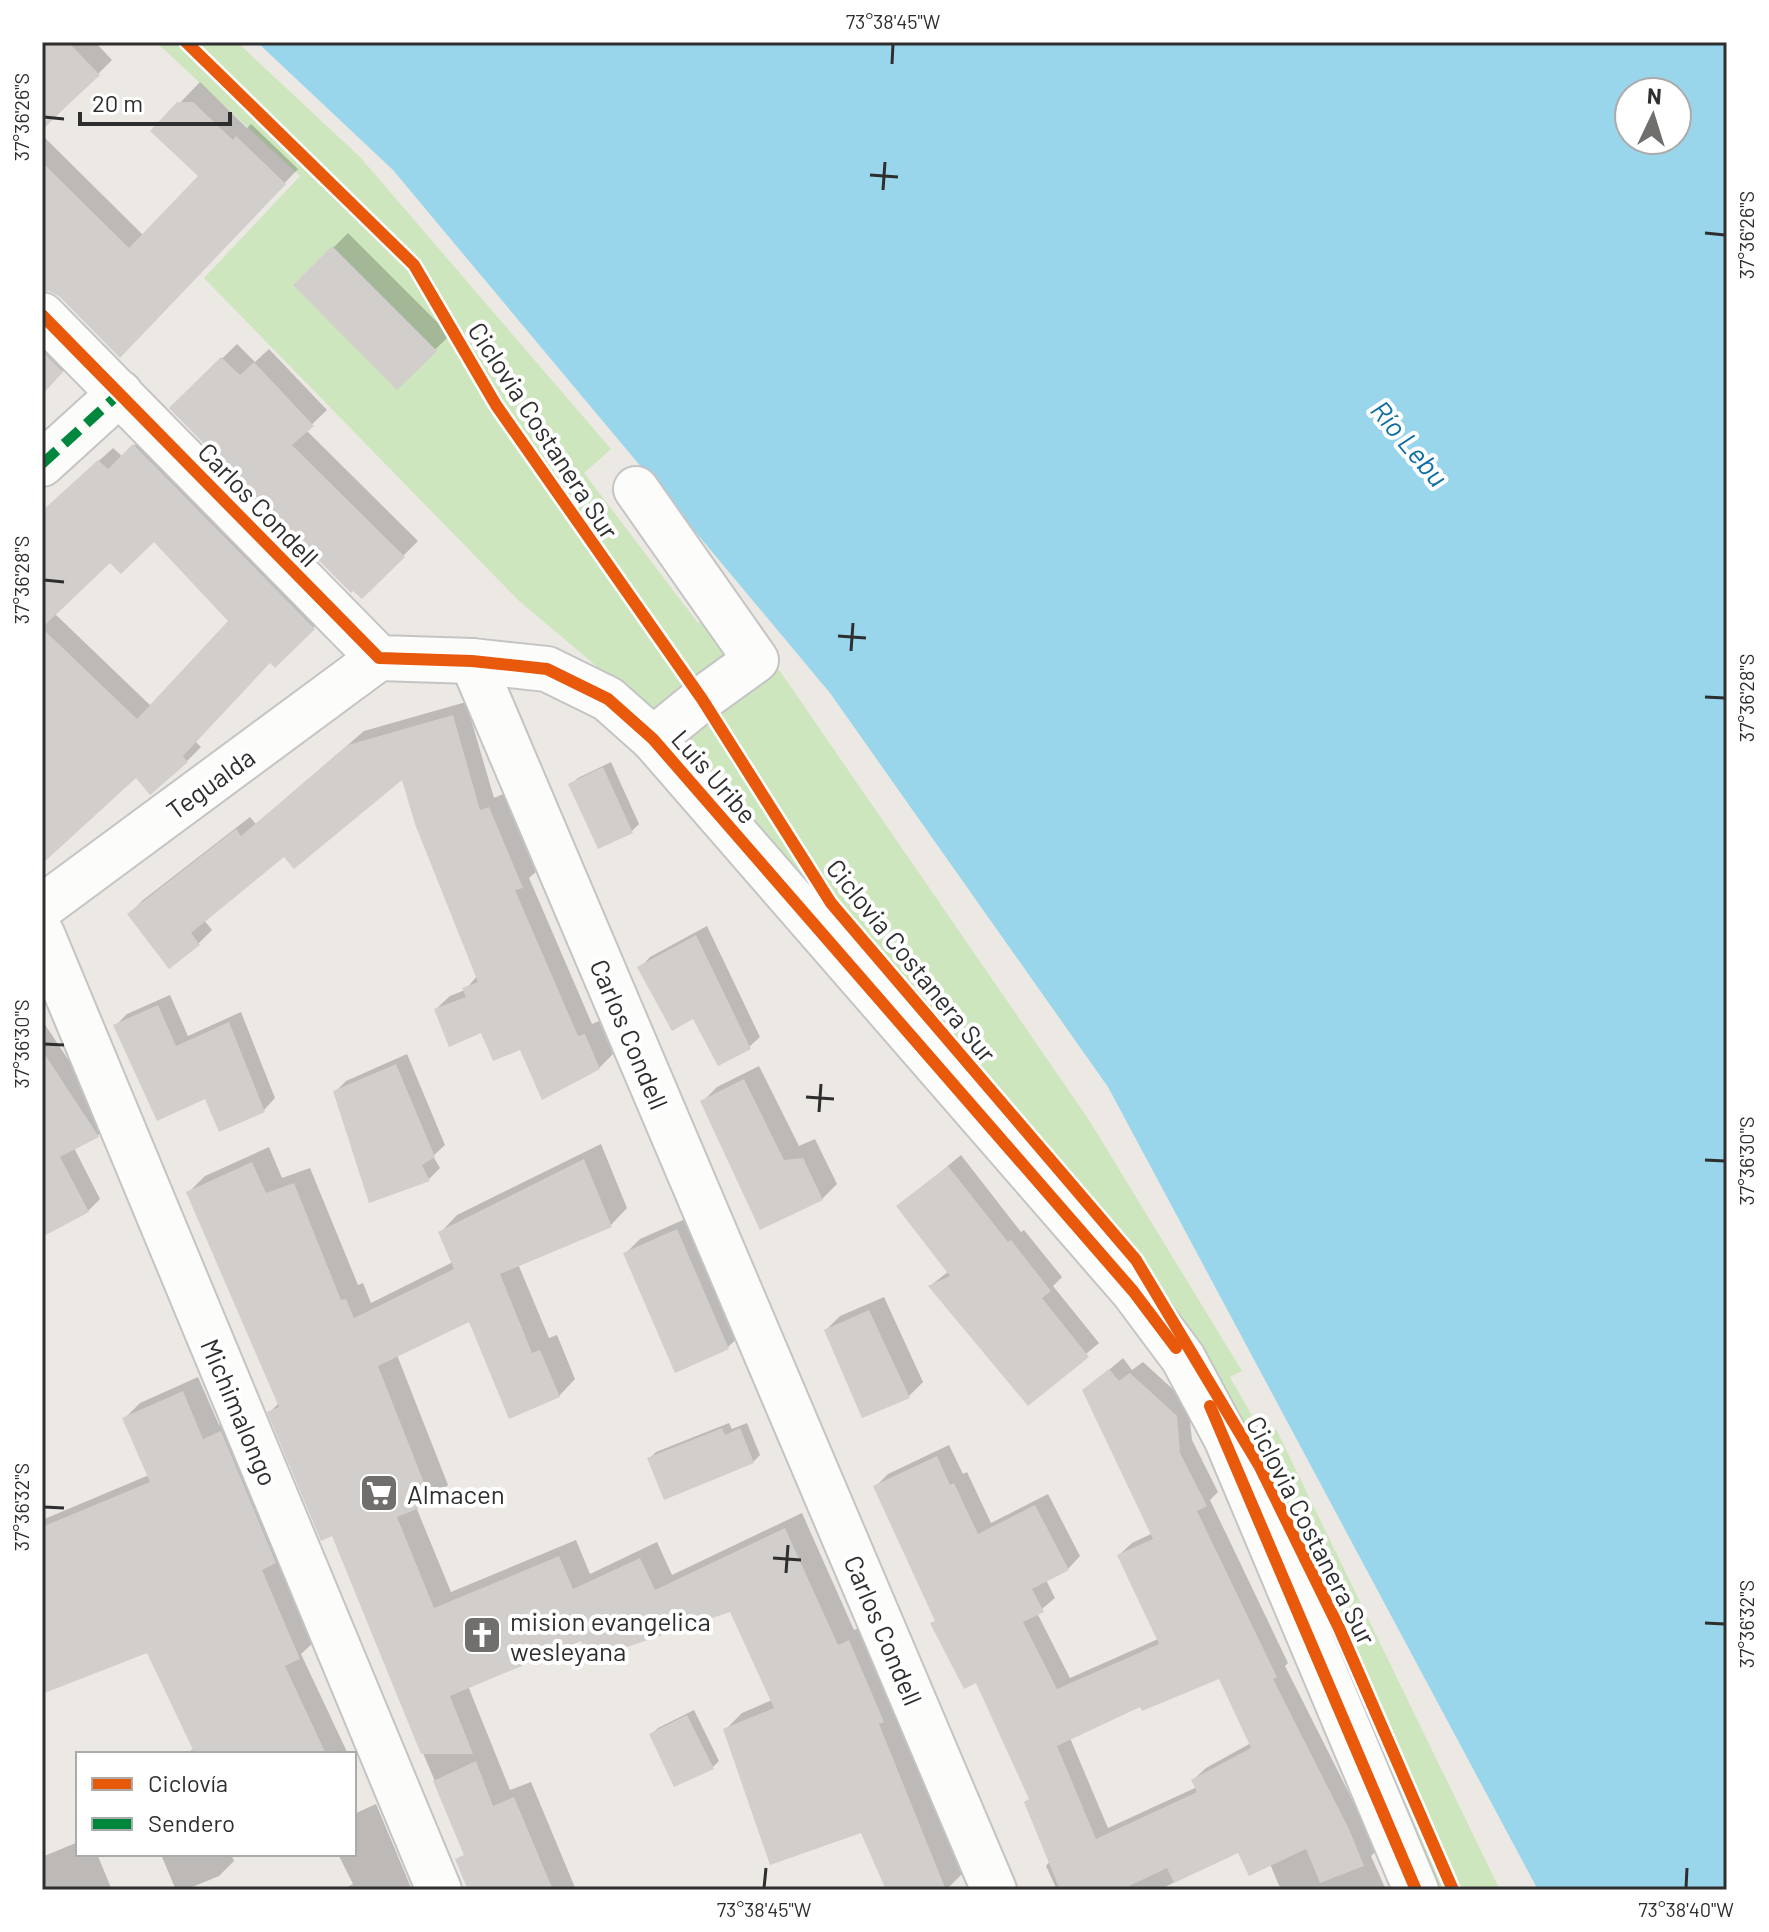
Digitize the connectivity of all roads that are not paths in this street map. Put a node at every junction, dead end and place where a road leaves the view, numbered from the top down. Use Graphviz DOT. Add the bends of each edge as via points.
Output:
graph roads {
  1 [pos="42,315"];
  2 [pos="120,393"];
  3 [pos="42,464"];
  4 [pos="636,489"];
  5 [pos="379,658"];
  6 [pos="472,661"];
  7 [pos="653,739"];
  8 [pos="42,907"];
  9 [pos="42,934"];
  10 [pos="439,1890"];
  11 [pos="994,1890"];
  12 [pos="1416,1890"];
  1 -- 2 [label="street, Carlos Condell"];
  2 -- 3 [label="street"];
  2 -- 5 [label="street, Carlos Condell"];
  4 -- 7 [label="street" via="756,660"];
  5 -- 6 [label="street"];
  5 -- 8 [label="street, Tegualda"];
  6 -- 7 [label="street, Luis Uribe" via="547,669 608,699"];
  6 -- 11 [label="street, Carlos Condell"];
  7 -- 12 [label="street, Luis Uribe" via="1133,1291 1183,1358 1226,1438"];
  9 -- 10 [label="street, Michimalongo"];
}
